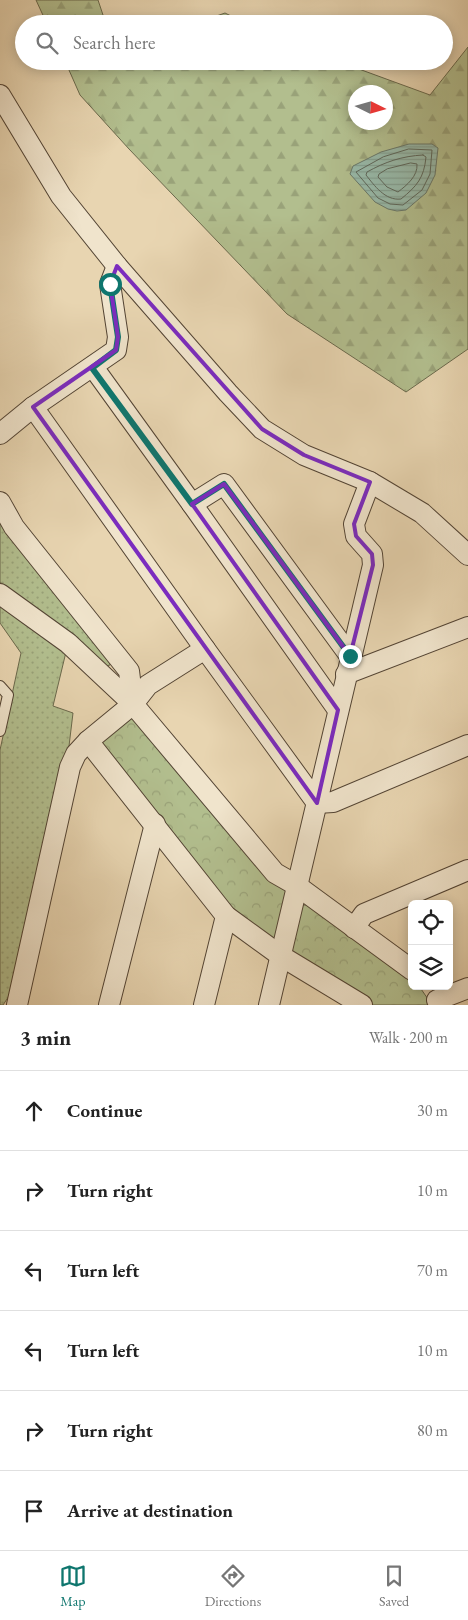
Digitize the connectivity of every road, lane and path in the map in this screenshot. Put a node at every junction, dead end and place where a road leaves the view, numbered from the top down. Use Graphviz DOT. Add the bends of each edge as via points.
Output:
graph roads {
  1 [pos="0,95"];
  2 [pos="117,266"];
  3 [pos="92,368"];
  4 [pos="33,407"];
  5 [pos="0,434"];
  6 [pos="370,482"];
  7 [pos="0,502"];
  8 [pos="192,504"];
  9 [pos="468,554"];
  10 [pos="0,594"];
  11 [pos="468,626"];
  12 [pos="204,649"];
  13 [pos="348,665"];
  14 [pos="0,686"];
  15 [pos="133,704"];
  16 [pos="338,710"];
  17 [pos="0,731"];
  18 [pos="88,741"];
  19 [pos="468,745"];
  20 [pos="317,803"];
  21 [pos="155,824"];
  22 [pos="468,870"];
  23 [pos="296,885"];
  24 [pos="226,916"];
  25 [pos="354,928"];
  26 [pos="281,956"];
  27 [pos="408,967"];
  28 [pos="468,988"];
  29 [pos="434,997"];
  30 [pos="17,1005"];
  31 [pos="109,1005"];
  32 [pos="204,1005"];
  33 [pos="268,1005"];
  34 [pos="362,1005"];
  1 -- 2 [label="street" via="61,196"];
  2 -- 3 [label="street" via="110,284 118,337 116,350"];
  2 -- 6 [label="street" via="262,429 304,455"];
  3 -- 4 [label="street"];
  3 -- 8 [label="street"];
  4 -- 5 [label="street"];
  4 -- 12 [label="street"];
  6 -- 9 [label="street" via="422,513"];
  6 -- 13 [label="street" via="354,524 356,536 372,554 374,565"];
  7 -- 15 [label="street" via="14,527 129,671"];
  8 -- 13 [label="street" via="224,484"];
  8 -- 16 [label="street"];
  10 -- 15 [label="street" via="68,643"];
  11 -- 13 [label="street"];
  12 -- 15 [label="street" via="148,685"];
  12 -- 20 [label="street"];
  13 -- 16 [label="street"];
  14 -- 17 [label="lane" via="8,695"];
  15 -- 18 [label="street"];
  15 -- 23 [label="street" via="275,873"];
  16 -- 20 [label="street"];
  18 -- 21 [label="street"];
  18 -- 30 [label="street" via="70,767"];
  19 -- 20 [label="street" via="333,802"];
  20 -- 23 [label="street"];
  21 -- 24 [label="street"];
  21 -- 31 [label="street"];
  22 -- 25 [label="street" via="364,914"];
  23 -- 25 [label="street"];
  23 -- 26 [label="street"];
  24 -- 26 [label="street"];
  24 -- 32 [label="street"];
  25 -- 27 [label="street"];
  26 -- 33 [label="street"];
  26 -- 34 [label="street"];
  28 -- 29 [label="street"];
}
